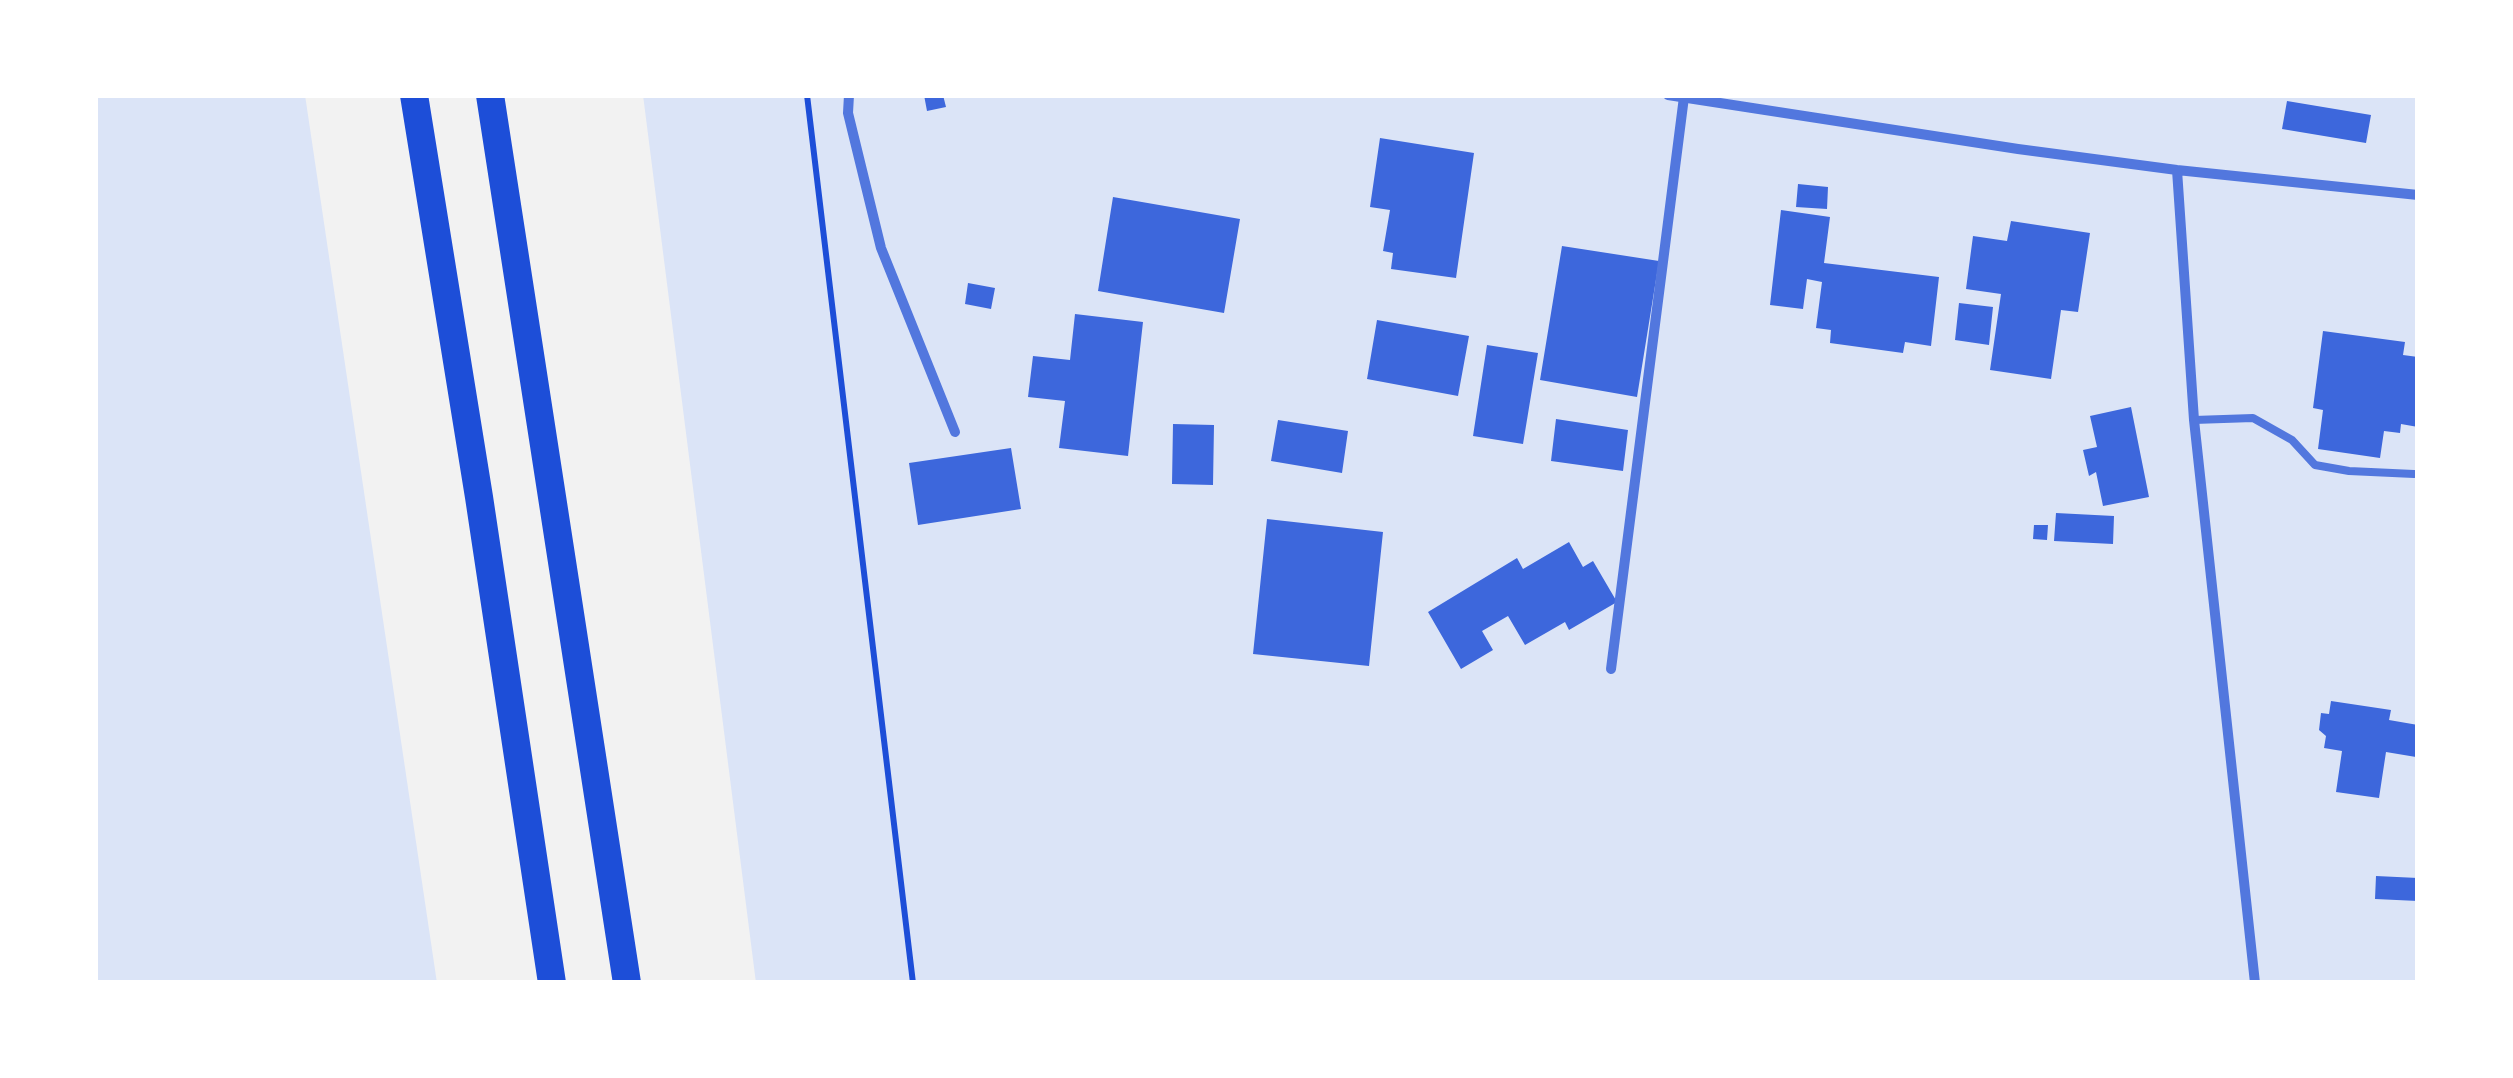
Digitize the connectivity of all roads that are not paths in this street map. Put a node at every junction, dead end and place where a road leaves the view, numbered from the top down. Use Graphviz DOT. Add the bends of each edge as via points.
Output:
graph roads {
  1 [pos="414,95"];
  2 [pos="490,95"];
  3 [pos="849,95"];
  4 [pos="1668,95"];
  5 [pos="1684,97"];
  6 [pos="2177,170"];
  7 [pos="2418,196"];
  8 [pos="2194,420"];
  9 [pos="955,432"];
  10 [pos="2414,474"];
  11 [pos="1611,669"];
  12 [pos="552,983"];
  13 [pos="627,983"];
  14 [pos="2256,983"];
  1 -- 12 [label="highway"];
  2 -- 13 [label="highway"];
  3 -- 9 [label="street" via="881,248"];
  4 -- 5 [label="street"];
  5 -- 6 [label="street"];
  5 -- 11 [label="street"];
  6 -- 7 [label="street"];
  6 -- 8 [label="street"];
  8 -- 10 [label="lane" via="2253,418 2292,440 2315,465"];
  8 -- 14 [label="street"];
}
